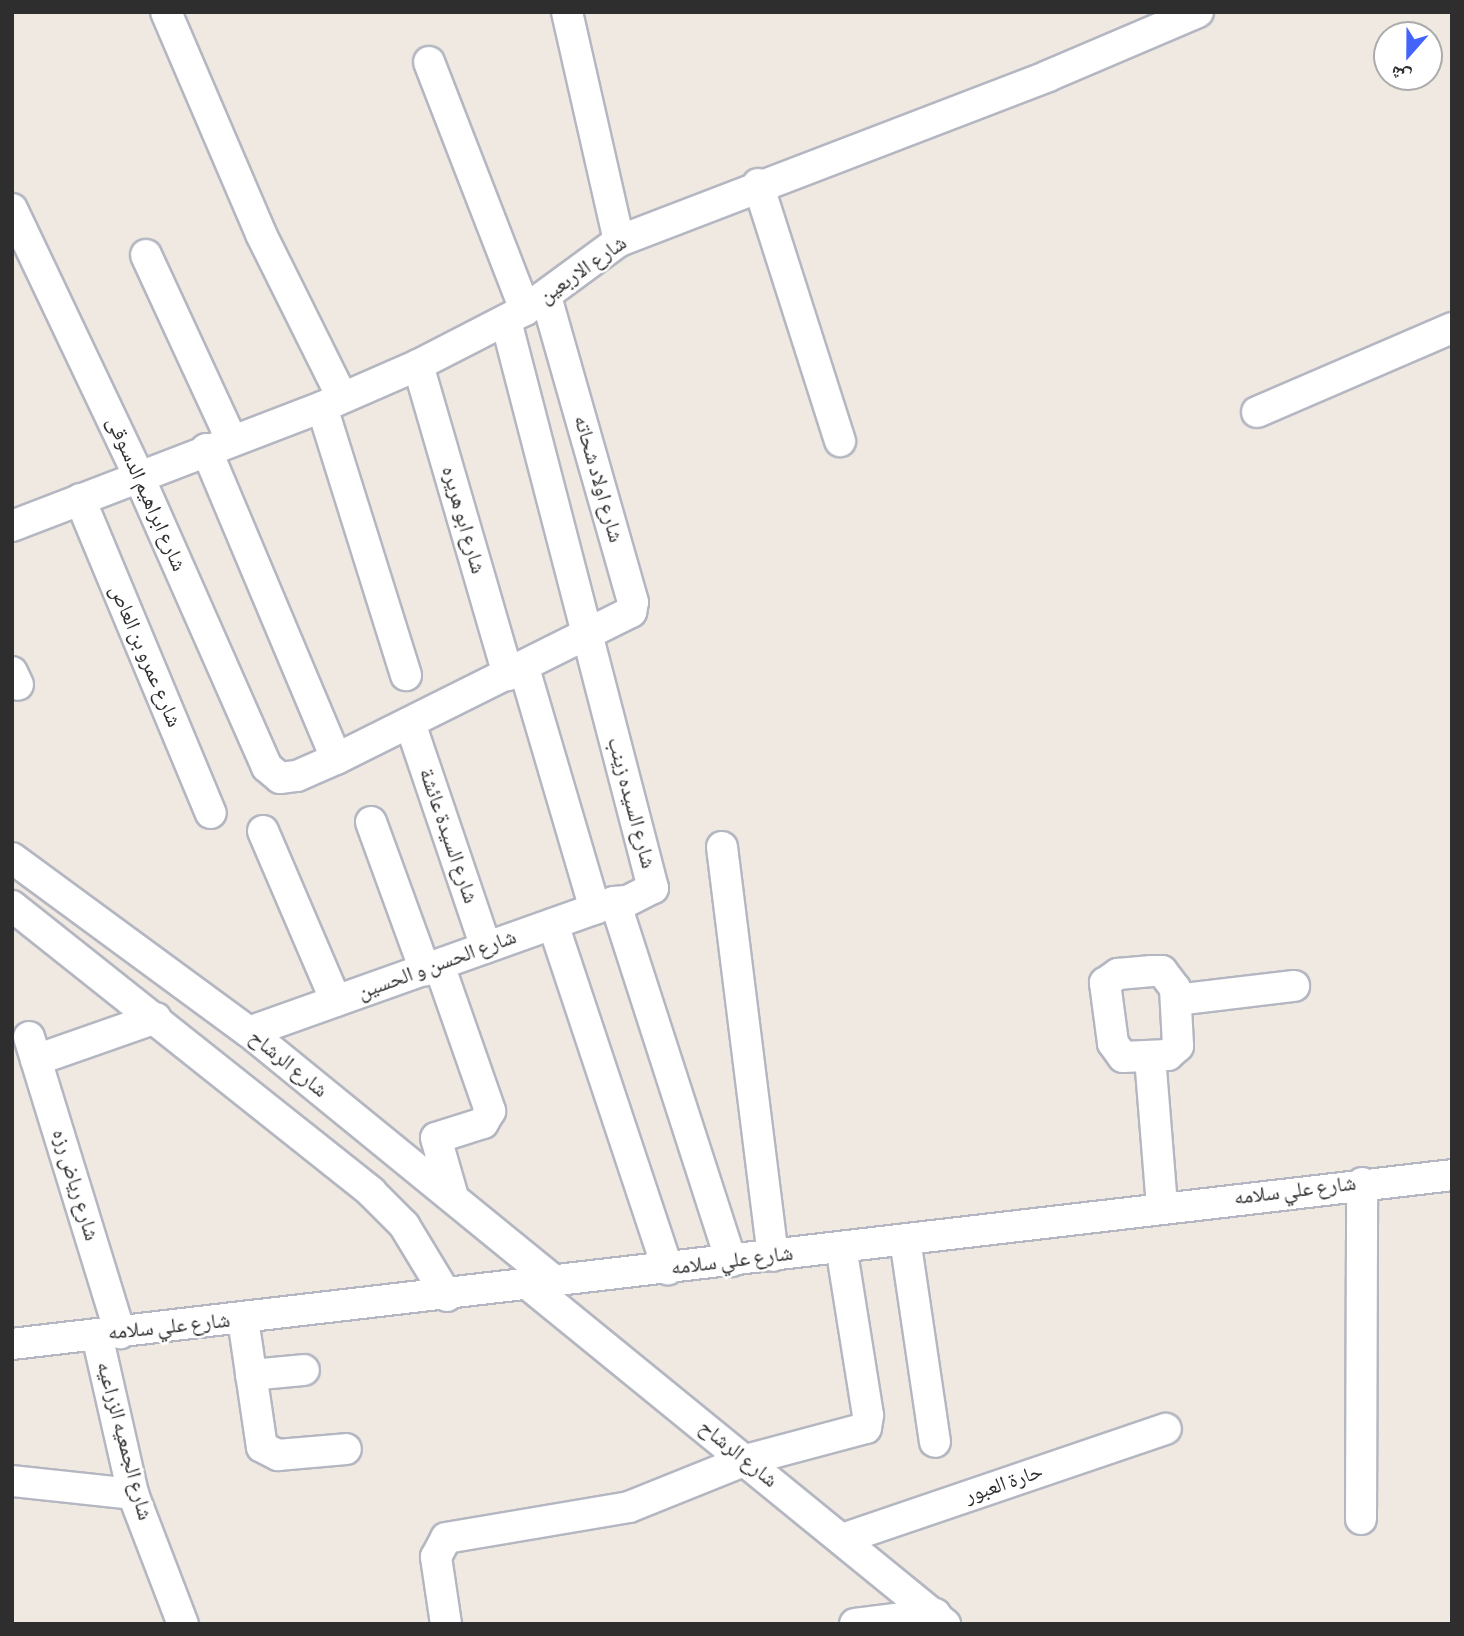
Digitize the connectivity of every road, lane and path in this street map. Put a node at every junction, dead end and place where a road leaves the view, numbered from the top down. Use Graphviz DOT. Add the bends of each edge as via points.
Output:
graph roads {
  1 [pos="166,12"];
  2 [pos="567,12"];
  3 [pos="1198,12"];
  4 [pos="429,62"];
  5 [pos="758,184"];
  6 [pos="12,209"];
  7 [pos="619,241"];
  8 [pos="146,255"];
  9 [pos="526,310"];
  10 [pos="1452,328"];
  11 [pos="418,365"];
  12 [pos="332,402"];
  13 [pos="1257,412"];
  14 [pos="840,441"];
  15 [pos="218,444"];
  16 [pos="139,477"];
  17 [pos="80,499"];
  18 [pos="12,526"];
  19 [pos="587,636"];
  20 [pos="516,671"];
  21 [pos="406,675"];
  22 [pos="410,723"];
  23 [pos="336,759"];
  24 [pos="280,778"];
  25 [pos="211,813"];
  26 [pos="371,822"];
  27 [pos="263,831"];
  28 [pos="722,848"];
  29 [pos="12,858"];
  30 [pos="626,901"];
  31 [pos="594,909"];
  32 [pos="17,916"];
  33 [pos="553,924"];
  34 [pos="486,948"];
  35 [pos="432,967"];
  36 [pos="165,974"];
  37 [pos="1294,985"];
  38 [pos="1176,1000"];
  39 [pos="336,1001"];
  40 [pos="147,1011"];
  41 [pos="249,1032"];
  42 [pos="1150,1057"];
  43 [pos="1452,1175"];
  44 [pos="1362,1182"];
  45 [pos="453,1197"];
  46 [pos="1162,1207"];
  47 [pos="905,1239"];
  48 [pos="841,1247"];
  49 [pos="773,1256"];
  50 [pos="731,1261"];
  51 [pos="668,1269"];
  52 [pos="542,1284"];
  53 [pos="447,1296"];
  54 [pos="243,1319"];
  55 [pos="108,1334"];
  56 [pos="12,1345"];
  57 [pos="304,1370"];
  58 [pos="251,1375"];
  59 [pos="1166,1429"];
  60 [pos="935,1443"];
  61 [pos="346,1449"];
  62 [pos="746,1460"];
  63 [pos="12,1481"];
  64 [pos="133,1494"];
  65 [pos="1362,1519"];
  66 [pos="842,1539"];
  67 [pos="940,1619"];
  68 [pos="183,1624"];
  69 [pos="446,1624"];
  70 [pos="855,1624"];
  1 -- 12 [label="street"];
  2 -- 7 [label="street"];
  3 -- 5 [label="street, شارع الاربعين" via="1048,76"];
  4 -- 9 [label="street"];
  5 -- 7 [label="street, شارع الاربعين"];
  5 -- 14 [label="street"];
  6 -- 16 [label="street, شارع ابراهيم الدسوقى"];
  7 -- 9 [label="street, شارع الاربعين"];
  8 -- 15 [label="street"];
  9 -- 11 [label="street, شارع الاربعين"];
  9 -- 19 [label="street, شارع السيده زينب"];
  9 -- 19 [label="street, شارع اولاد شحاته" via="633,602 628,617"];
  10 -- 13 [label="street"];
  11 -- 12 [label="street, شارع الاربعين"];
  11 -- 20 [label="street, شارع ابو هريره"];
  12 -- 15 [label="street, شارع الاربعين"];
  12 -- 21 [label="street"];
  15 -- 16 [label="street, شارع الاربعين"];
  15 -- 23 [label="street"];
  16 -- 17 [label="street, شارع الاربعين"];
  16 -- 24 [label="street, شارع ابراهيم الدسوقى" via="267,766"];
  17 -- 18 [label="street, شارع الاربعين"];
  17 -- 25 [label="street, شارع عمرو بن العاص"];
  19 -- 20 [label="street, شارع اولاد شحاته"];
  19 -- 30 [label="street, شارع السيده زينب" via="653,888"];
  20 -- 22 [label="street, شارع اولاد شحاته"];
  20 -- 31 [label="street, شارع ابو هريره"];
  22 -- 23 [label="street, شارع اولاد شحاته"];
  22 -- 34 [label="street, شارع السيدة عائشة"];
  23 -- 24 [label="street, شارع اولاد شحاته" via="298,776"];
  26 -- 35 [label="street"];
  27 -- 39 [label="street"];
  28 -- 49 [label="street"];
  29 -- 36 [label="street, شارع الرشاح"];
  30 -- 31 [label="street, شارع الحسن و الحسين"];
  30 -- 50 [label="street" via="619,914"];
  31 -- 33 [label="street, شارع الحسن و الحسين"];
  32 -- 40 [label="street"];
  33 -- 34 [label="street, شارع الحسن و الحسين"];
  33 -- 51 [label="street"];
  34 -- 35 [label="street, شارع الحسن و الحسين"];
  35 -- 39 [label="street, شارع الحسن و الحسين"];
  35 -- 45 [label="street" via="489,1111 483,1123 436,1138"];
  36 -- 40 [label="street"];
  36 -- 41 [label="street, شارع الرشاح"];
  37 -- 38 [label="street"];
  38 -- 42 [label="street" via="1178,1046 1168,1055"];
  38 -- 42 [label="street" via="1171,978 1163,971 1118,974 1105,984 1116,1051 1123,1057"];
  39 -- 41 [label="street, شارع الحسن و الحسين"];
  40 -- 53 [label="street" via="371,1192 404,1225"];
  40 -- 55 [label="street, شارع رياض رزه" via="33,1048"];
  41 -- 45 [label="street, شارع الرشاح"];
  42 -- 46 [label="street"];
  43 -- 44 [label="street, شارع علي سلامه"];
  44 -- 46 [label="street, شارع علي سلامه"];
  44 -- 65 [label="street"];
  45 -- 52 [label="street, شارع الرشاح"];
  46 -- 47 [label="street, شارع علي سلامه"];
  47 -- 48 [label="street, شارع علي سلامه"];
  47 -- 60 [label="street"];
  48 -- 49 [label="street, شارع علي سلامه"];
  48 -- 62 [label="street" via="869,1423 859,1430"];
  49 -- 50 [label="street, شارع علي سلامه"];
  50 -- 51 [label="street, شارع علي سلامه"];
  51 -- 52 [label="street, شارع علي سلامه"];
  52 -- 53 [label="street, شارع علي سلامه"];
  52 -- 62 [label="street, شارع الرشاح"];
  53 -- 54 [label="street, شارع علي سلامه"];
  54 -- 55 [label="street, شارع علي سلامه"];
  54 -- 58 [label="street"];
  55 -- 56 [label="street, شارع علي سلامه"];
  55 -- 64 [label="street, شارع الجمعيه الزراعيه"];
  57 -- 58 [label="street"];
  58 -- 61 [label="street" via="259,1439 270,1453"];
  59 -- 66 [label="street, حارة العبور"];
  62 -- 66 [label="street, شارع الرشاح"];
  62 -- 69 [label="street" via="629,1507 446,1538 436,1557"];
  63 -- 64 [label="street"];
  64 -- 68 [label="street, شارع الجمعيه الزراعيه"];
  66 -- 67 [label="street, شارع الرشاح"];
  67 -- 70 [label="street"];
}
